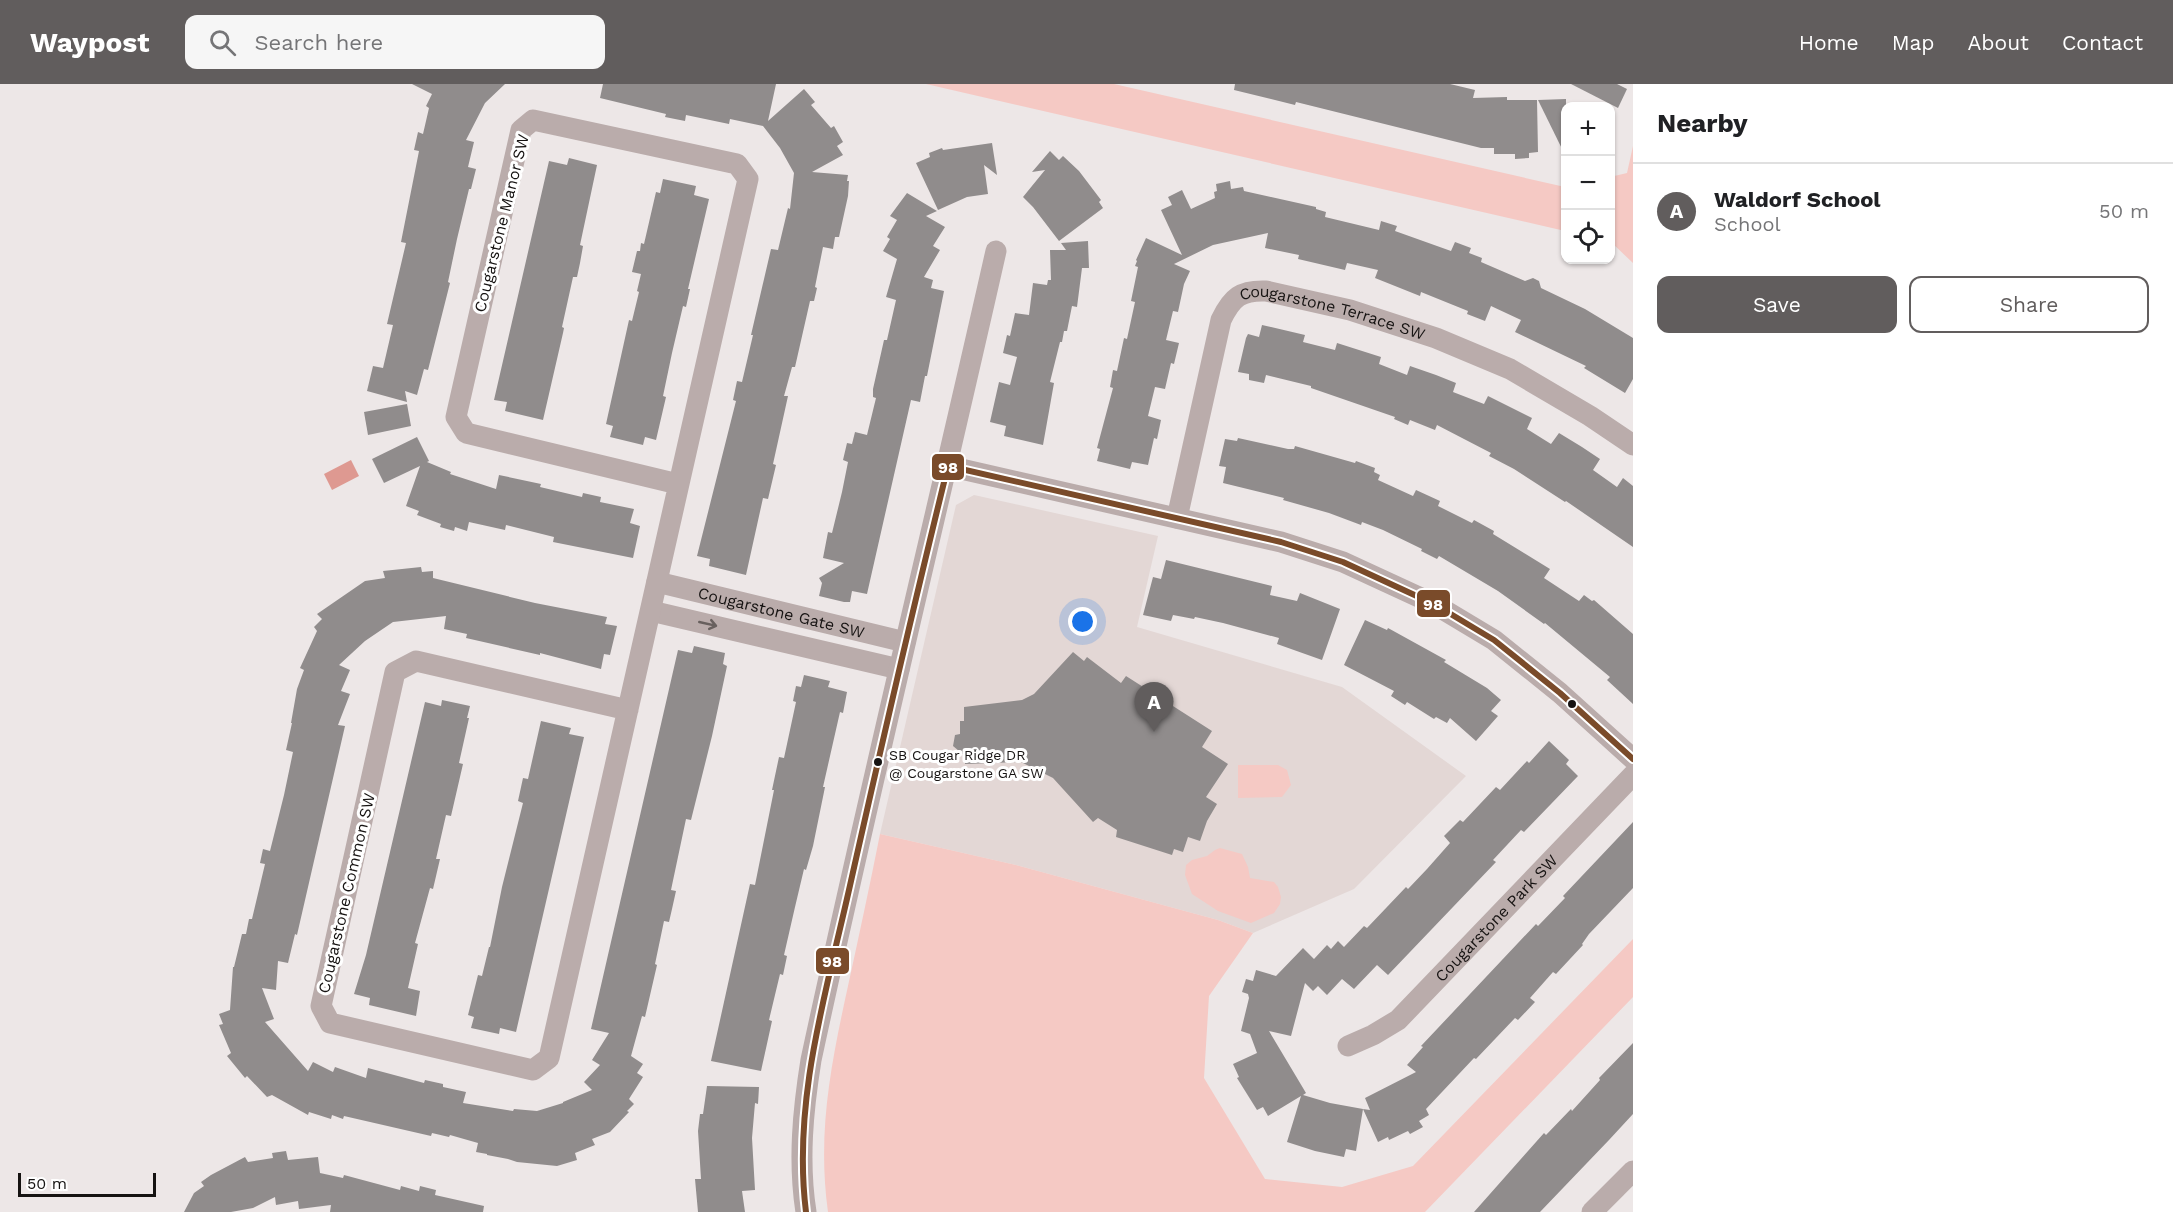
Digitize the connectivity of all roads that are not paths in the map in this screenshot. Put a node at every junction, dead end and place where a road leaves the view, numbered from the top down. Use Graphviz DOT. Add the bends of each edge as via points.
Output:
graph roads {
  1 [pos="996,251"];
  2 [pos="1633,444"];
  3 [pos="948,466"];
  4 [pos="678,484"];
  5 [pos="1177,518"];
  6 [pos="657,582"];
  7 [pos="651,611"];
  8 [pos="905,642"];
  9 [pos="899,669"];
  10 [pos="628,710"];
  11 [pos="1633,759"];
  12 [pos="1633,775"];
  13 [pos="1348,1046"];
  14 [pos="1633,1170"];
  15 [pos="806,1212"];
  16 [pos="1592,1212"];
  1 -- 3 [label="street"];
  2 -- 5 [label="street, Cougarstone Terrace SW" via="1510,369 1436,338 1350,310 1253,290 1228,305 1221,320"];
  3 -- 5 [label="street"];
  3 -- 8 [label="street"];
  4 -- 4 [label="street, Cougarstone Manor SW" via="748,179 737,164 532,120 521,130 456,417 466,433"];
  4 -- 6 [label="street, Cougarstone Manor SW"];
  5 -- 11 [label="street" via="1281,542 1343,562 1434,604 1494,640"];
  6 -- 7 [label="street, Cougarstone Manor SW"];
  6 -- 8 [label="street, Cougarstone Gate SW"];
  7 -- 9 [label="street, Cougarstone Gate SW, one-way"];
  7 -- 10 [label="street, Cougarstone Common SW"];
  8 -- 9 [label="street"];
  9 -- 15 [label="street" via="811,1060 803,1110"];
  10 -- 10 [label="street, Cougarstone Common SW" via="549,1058 532,1070 330,1023 321,1006 395,672 416,661"];
  12 -- 13 [label="street, Cougarstone Park SW" via="1398,1020"];
  14 -- 16 [label="street"];
}
